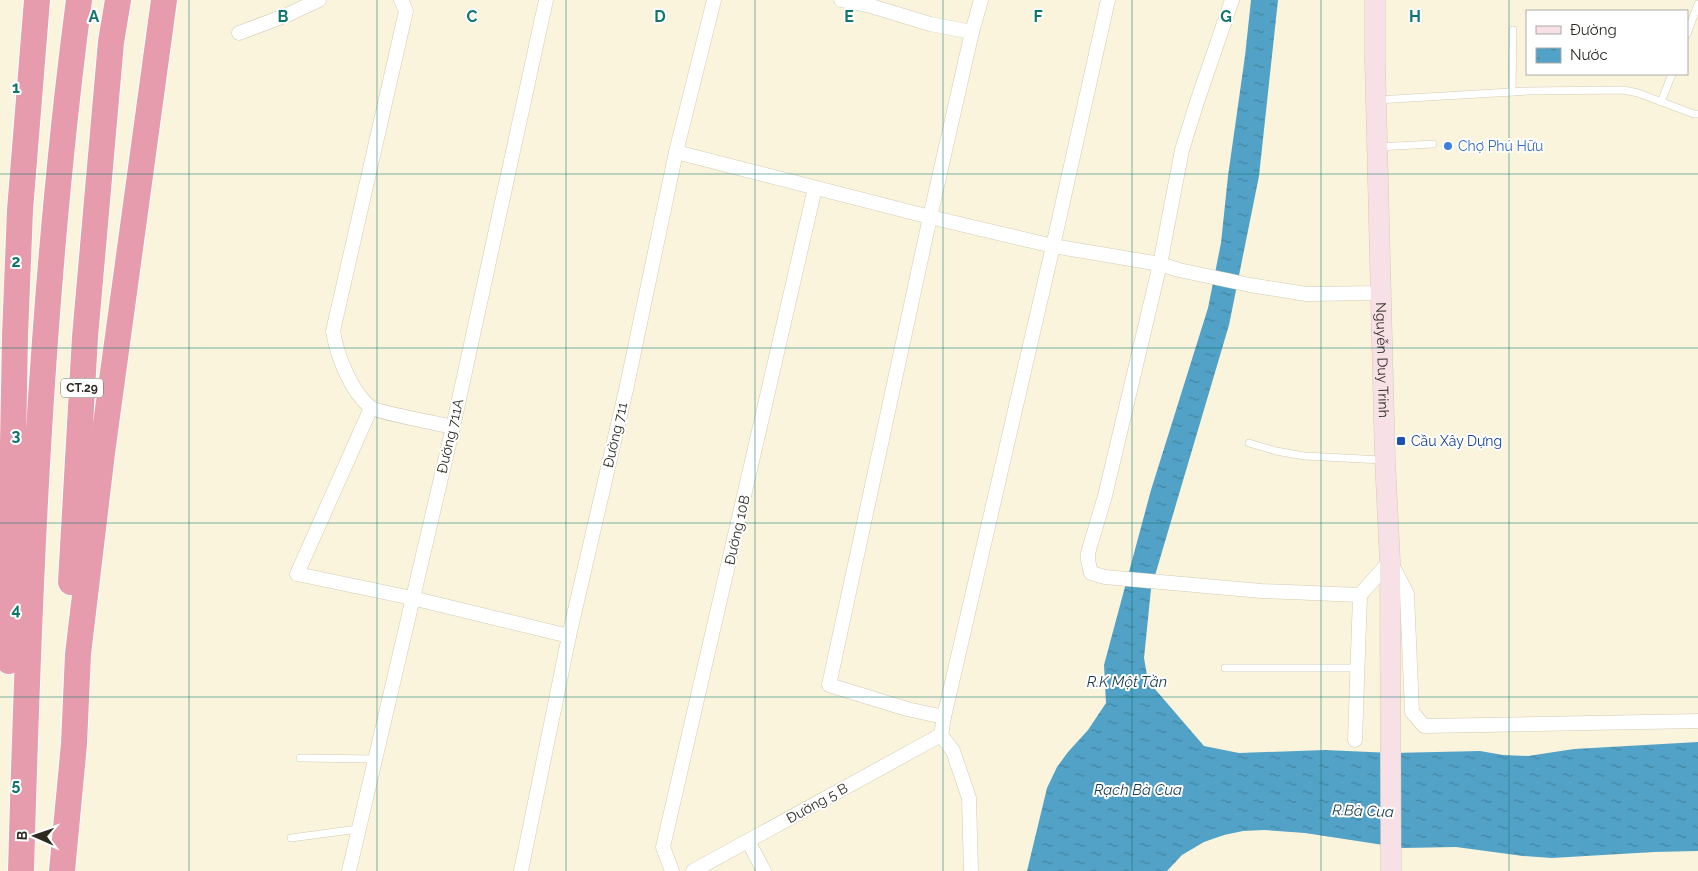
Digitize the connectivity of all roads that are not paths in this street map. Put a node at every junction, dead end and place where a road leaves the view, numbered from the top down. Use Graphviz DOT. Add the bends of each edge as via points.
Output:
graph roads {
  1 [pos="37,0"];
  2 [pos="79,0"];
  3 [pos="118,0"];
  4 [pos="164,0"];
  5 [pos="319,0"];
  6 [pos="546,0"];
  7 [pos="714,0"];
  8 [pos="841,0"];
  9 [pos="981,0"];
  10 [pos="1232,0"];
  11 [pos="1375,0"];
  12 [pos="1105,1"];
  13 [pos="407,4"];
  14 [pos="1698,4"];
  15 [pos="1513,30"];
  16 [pos="1688,31"];
  17 [pos="972,32"];
  18 [pos="239,33"];
  19 [pos="1672,75"];
  20 [pos="1512,92"];
  21 [pos="1376,100"];
  22 [pos="1661,102"];
  23 [pos="1698,114"];
  24 [pos="1433,144"];
  25 [pos="1378,147"];
  26 [pos="676,152"];
  27 [pos="815,188"];
  28 [pos="930,217"];
  29 [pos="1053,246"];
  30 [pos="1160,264"];
  31 [pos="1381,293"];
  32 [pos="371,408"];
  33 [pos="453,427"];
  34 [pos="1249,443"];
  35 [pos="1385,460"];
  36 [pos="1390,561"];
  37 [pos="1360,595"];
  38 [pos="412,598"];
  39 [pos="569,636"];
  40 [pos="1225,668"];
  41 [pos="1357,668"];
  42 [pos="17,693"];
  43 [pos="944,717"];
  44 [pos="1698,721"];
  45 [pos="942,735"];
  46 [pos="69,739"];
  47 [pos="1355,740"];
  48 [pos="300,758"];
  49 [pos="375,759"];
  50 [pos="358,829"];
  51 [pos="291,838"];
  52 [pos="748,841"];
  53 [pos="15,864"];
  54 [pos="1391,869"];
  55 [pos="61,871"];
  56 [pos="349,871"];
  57 [pos="521,871"];
  58 [pos="672,871"];
  59 [pos="693,871"];
  60 [pos="764,871"];
  61 [pos="971,871"];
  1 -- 42 [label="highway" via="20,210 15,346"];
  2 -- 42 [label="highway, CT.29" via="44,342"];
  3 -- 46 [label="highway, CT.29" via="85,337 74,502"];
  4 -- 46 [label="highway" via="102,454"];
  5 -- 18 [label="street"];
  6 -- 33 [label="street, Đường 711A"];
  7 -- 26 [label="street, Đường 711"];
  8 -- 17 [label="street"];
  9 -- 17 [label="street"];
  10 -- 30 [label="street" via="1182,150"];
  11 -- 21 [label="main road, Nguyễn Duy Trinh"];
  12 -- 29 [label="street"];
  13 -- 32 [label="street" via="333,331 336,351 348,376"];
  14 -- 16 [label="lane"];
  15 -- 20 [label="lane"];
  17 -- 28 [label="street"];
  19 -- 22 [label="lane"];
  20 -- 21 [label="lane"];
  20 -- 22 [label="lane" via="1624,90"];
  21 -- 25 [label="main road, Nguyễn Duy Trinh"];
  22 -- 23 [label="lane"];
  24 -- 25 [label="lane"];
  25 -- 31 [label="main road, Nguyễn Duy Trinh"];
  26 -- 27 [label="street"];
  26 -- 39 [label="street, Đường 711" via="626,390"];
  27 -- 28 [label="street"];
  27 -- 58 [label="street, Đường 10B" via="663,847"];
  28 -- 29 [label="street"];
  28 -- 43 [label="street" via="829,685"];
  29 -- 30 [label="street"];
  29 -- 43 [label="street"];
  30 -- 31 [label="street" via="1306,294"];
  30 -- 37 [label="street" via="1105,496 1088,553 1091,573 1261,591"];
  31 -- 35 [label="main road, Nguyễn Duy Trinh"];
  32 -- 33 [label="street"];
  32 -- 38 [label="street" via="298,574"];
  33 -- 38 [label="street, Đường 711A"];
  34 -- 35 [label="lane" via="1304,456"];
  35 -- 36 [label="main road, Nguyễn Duy Trinh"];
  36 -- 37 [label="street"];
  36 -- 44 [label="street" via="1408,594 1412,712 1424,726"];
  36 -- 54 [label="main road, Nguyễn Duy Trinh"];
  37 -- 41 [label="street"];
  38 -- 39 [label="street"];
  38 -- 49 [label="street, Đường 711A"];
  39 -- 57 [label="street, Đường 711"];
  40 -- 41 [label="lane"];
  41 -- 47 [label="street"];
  42 -- 53 [label="highway"];
  43 -- 45 [label="street"];
  45 -- 52 [label="street, Đường 5 B"];
  45 -- 61 [label="street" via="952,750 969,798"];
  46 -- 55 [label="highway, CT.29"];
  48 -- 49 [label="lane"];
  49 -- 50 [label="street, Đường 711A"];
  50 -- 51 [label="lane"];
  50 -- 56 [label="street, Đường 711A"];
  52 -- 59 [label="street, Đường 5 B"];
  52 -- 60 [label="street"];
}
